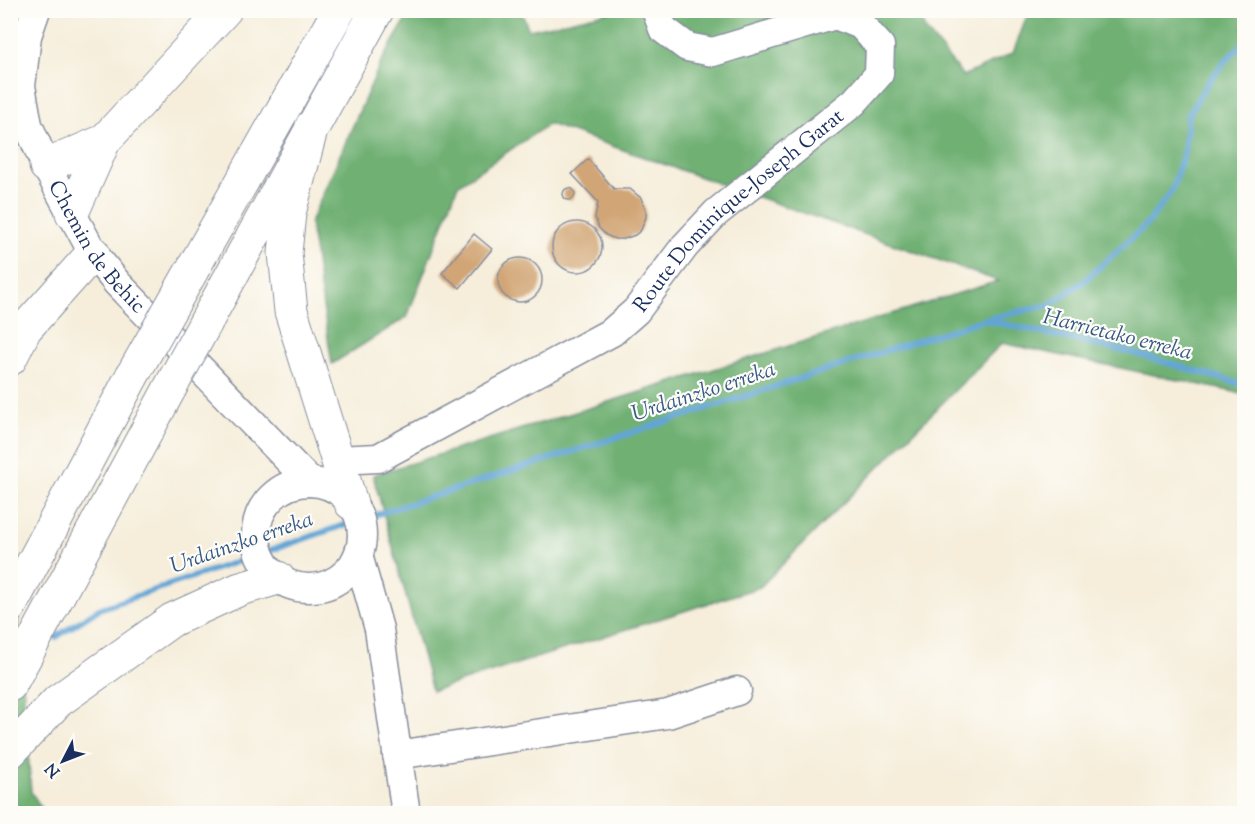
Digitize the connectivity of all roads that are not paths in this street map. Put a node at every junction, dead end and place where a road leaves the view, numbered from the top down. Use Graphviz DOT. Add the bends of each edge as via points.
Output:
graph roads {
  1 [pos="36,10"];
  2 [pos="225,10"];
  3 [pos="339,10"];
  4 [pos="377,10"];
  5 [pos="656,10"];
  6 [pos="312,126"];
  7 [pos="104,141"];
  8 [pos="46,166"];
  9 [pos="72,213"];
  10 [pos="93,254"];
  11 [pos="10,359"];
  12 [pos="267,438"];
  13 [pos="336,460"];
  14 [pos="310,482"];
  15 [pos="276,493"];
  16 [pos="357,525"];
  17 [pos="266,561"];
  18 [pos="331,584"];
  19 [pos="10,606"];
  20 [pos="379,629"];
  21 [pos="10,685"];
  22 [pos="737,691"];
  23 [pos="10,752"];
  24 [pos="397,755"];
  25 [pos="406,813"];
  1 -- 8 [label="street, Chemin de Behic" via="27,36 21,86 28,125"];
  2 -- 7 [label="highway"];
  3 -- 19 [label="highway, bridge" via="132,376"];
  4 -- 6 [label="highway"];
  5 -- 13 [label="street, Route Dominique-Joseph Garat" via="663,29 687,47 713,52 835,15 861,25 880,46 879,74 854,102 716,213 685,246 636,311 612,332 378,458"];
  6 -- 13 [label="highway" via="289,213 285,253 291,311"];
  6 -- 21 [label="highway, bridge"];
  7 -- 8 [label="highway"];
  7 -- 9 [label="highway"];
  8 -- 9 [label="street, Chemin de Behic"];
  9 -- 10 [label="street, Chemin de Behic"];
  10 -- 11 [label="highway" via="25,329"];
  10 -- 12 [label="street, Chemin de Behic"];
  12 -- 14 [label="street, Chemin de Behic"];
  12 -- 15 [label="street"];
  13 -- 16 [label="highway"];
  14 -- 15 [label="street" via="293,484"];
  14 -- 16 [label="street" via="337,490"];
  15 -- 17 [label="street" via="262,509 256,526"];
  16 -- 18 [label="street" via="343,576"];
  16 -- 20 [label="street"];
  17 -- 18 [label="street" via="303,589"];
  17 -- 23 [label="highway" via="240,589 172,620 58,701"];
  18 -- 20 [label="street" via="346,590 363,605"];
  20 -- 24 [label="street"];
  22 -- 24 [label="street" via="668,714"];
  24 -- 25 [label="street"];
}
